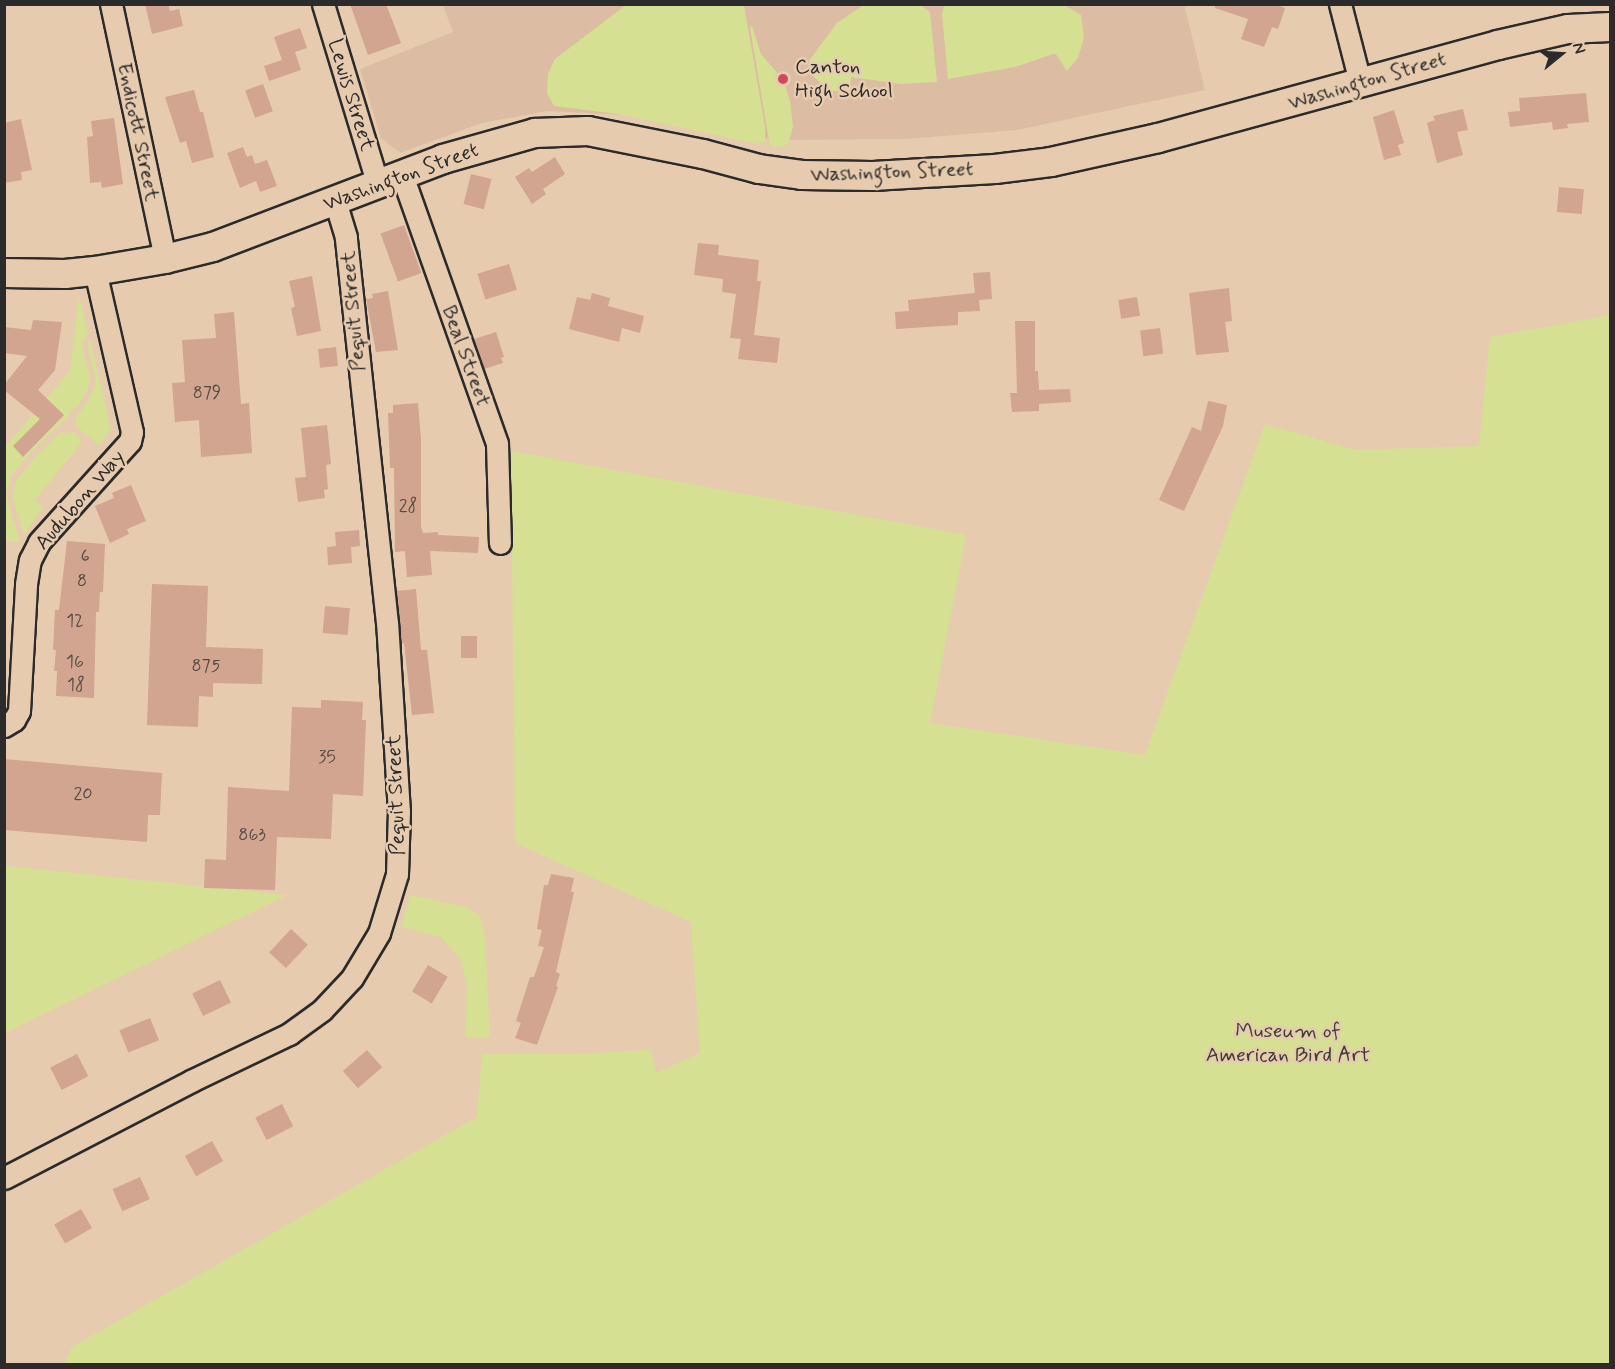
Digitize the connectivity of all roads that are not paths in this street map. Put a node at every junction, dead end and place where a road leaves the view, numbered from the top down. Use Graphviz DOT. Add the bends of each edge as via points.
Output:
graph roads {
  1 [pos="111,4"];
  2 [pos="323,4"];
  3 [pos="1341,4"];
  4 [pos="1611,27"];
  5 [pos="1360,82"];
  6 [pos="390,180"];
  7 [pos="335,201"];
  8 [pos="165,259"];
  9 [pos="95,271"];
  10 [pos="4,273"];
  11 [pos="501,543"];
  12 [pos="4,726"];
  13 [pos="4,1178"];
  1 -- 8 [label="street, Endicott Street"];
  2 -- 6 [label="street, Lewis Street"];
  3 -- 5 [label="street"];
  4 -- 5 [label="main road, Washington Street" via="1568,29"];
  5 -- 6 [label="main road, Washington Street" via="1158,138 1051,162 994,169 873,176 802,175 759,169 636,139 588,131 556,131 483,146"];
  6 -- 7 [label="main road, Washington Street"];
  6 -- 11 [label="street, Beal Street" via="497,444"];
  7 -- 8 [label="main road, Washington Street" via="213,247"];
  7 -- 13 [label="street, Pequit Street" via="346,237 387,623 399,812 397,874 379,933 352,978 322,1010 289,1034"];
  8 -- 9 [label="main road, Washington Street"];
  9 -- 10 [label="main road, Washington Street"];
  9 -- 12 [label="street, Audubon Way" via="132,432 130,441 39,542 30,560 19,711"];
}
